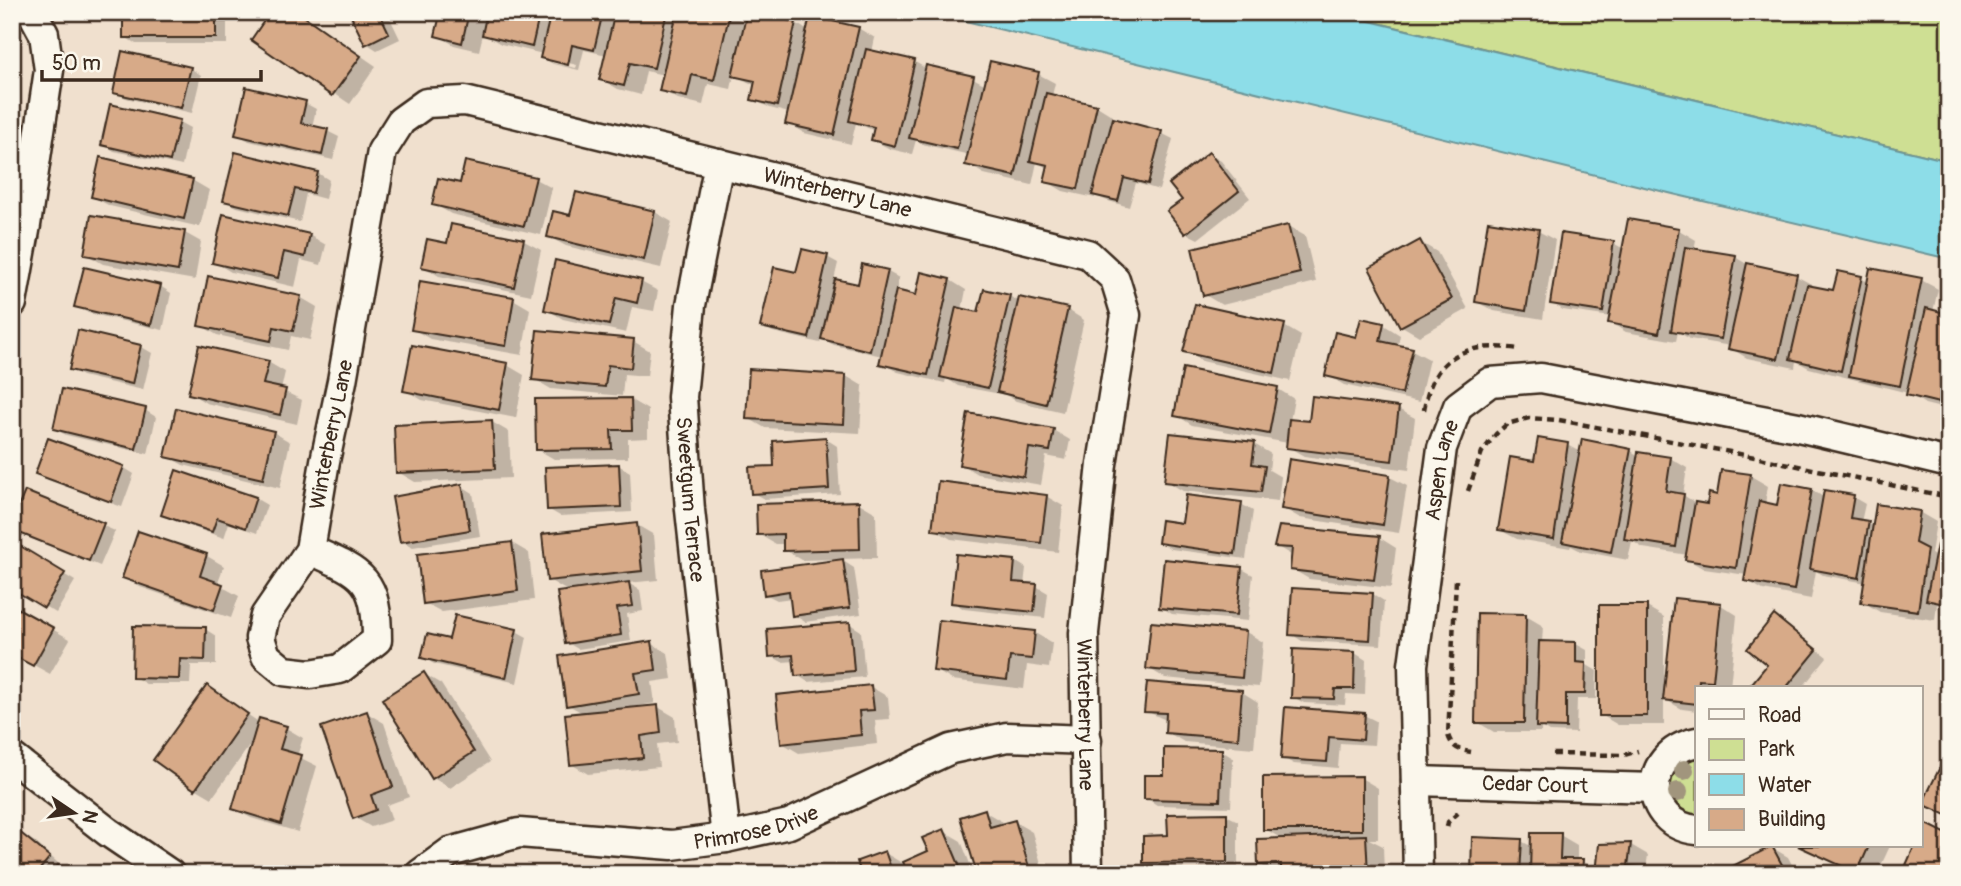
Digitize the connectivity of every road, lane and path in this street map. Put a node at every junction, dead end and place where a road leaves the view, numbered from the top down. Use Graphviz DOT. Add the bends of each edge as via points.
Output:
graph roads {
  1 [pos="32,12"];
  2 [pos="719,163"];
  3 [pos="19,223"];
  4 [pos="13,298"];
  5 [pos="1521,349"];
  6 [pos="1423,413"];
  7 [pos="1949,463"];
  8 [pos="1949,497"];
  9 [pos="1466,501"];
  10 [pos="310,550"];
  11 [pos="1456,575"];
  12 [pos="1087,740"];
  13 [pos="1695,742"];
  14 [pos="1639,751"];
  15 [pos="1480,752"];
  16 [pos="1549,754"];
  17 [pos="12,757"];
  18 [pos="1416,781"];
  19 [pos="1655,788"];
  20 [pos="1467,812"];
  21 [pos="1695,830"];
  22 [pos="1447,831"];
  23 [pos="726,838"];
  24 [pos="170,874"];
  25 [pos="420,874"];
  26 [pos="1088,874"];
  27 [pos="1418,874"];
  1 -- 3 [label="street" via="44,34 49,70"];
  2 -- 10 [label="street, Winterberry Lane" via="465,101 426,103 401,121 382,151"];
  2 -- 12 [label="street, Winterberry Lane" via="1088,254 1115,279 1126,315 1102,464 1084,633"];
  2 -- 23 [label="street, Sweetgum Terrace" via="691,305 682,397"];
  3 -- 4 [label="street"];
  5 -- 6 [label="path" via="1479,347 1454,357 1430,382"];
  7 -- 18 [label="street, Aspen Lane" via="1798,427 1541,378 1490,382 1458,406 1442,448 1413,665"];
  8 -- 9 [label="path" via="1730,452 1529,418 1507,424 1482,452"];
  10 -- 10 [label="street, Winterberry Lane" via="361,576 373,595 377,629 377,640 340,669 310,674 284,671 266,656 260,638 265,616"];
  11 -- 15 [label="path" via="1448,735 1456,749"];
  12 -- 23 [label="street, Primrose Drive" via="1007,737 951,750 789,824"];
  12 -- 26 [label="street, Winterberry Lane"];
  13 -- 19 [label="street" via="1671,752 1662,762"];
  14 -- 16 [label="path"];
  17 -- 24 [label="street"];
  18 -- 19 [label="street, Cedar Court"];
  18 -- 27 [label="street, Aspen Lane"];
  19 -- 21 [label="street" via="1664,814"];
  20 -- 22 [label="path" via="1455,813"];
  23 -- 25 [label="street, Primrose Drive" via="672,845 519,833 450,852"];
}
